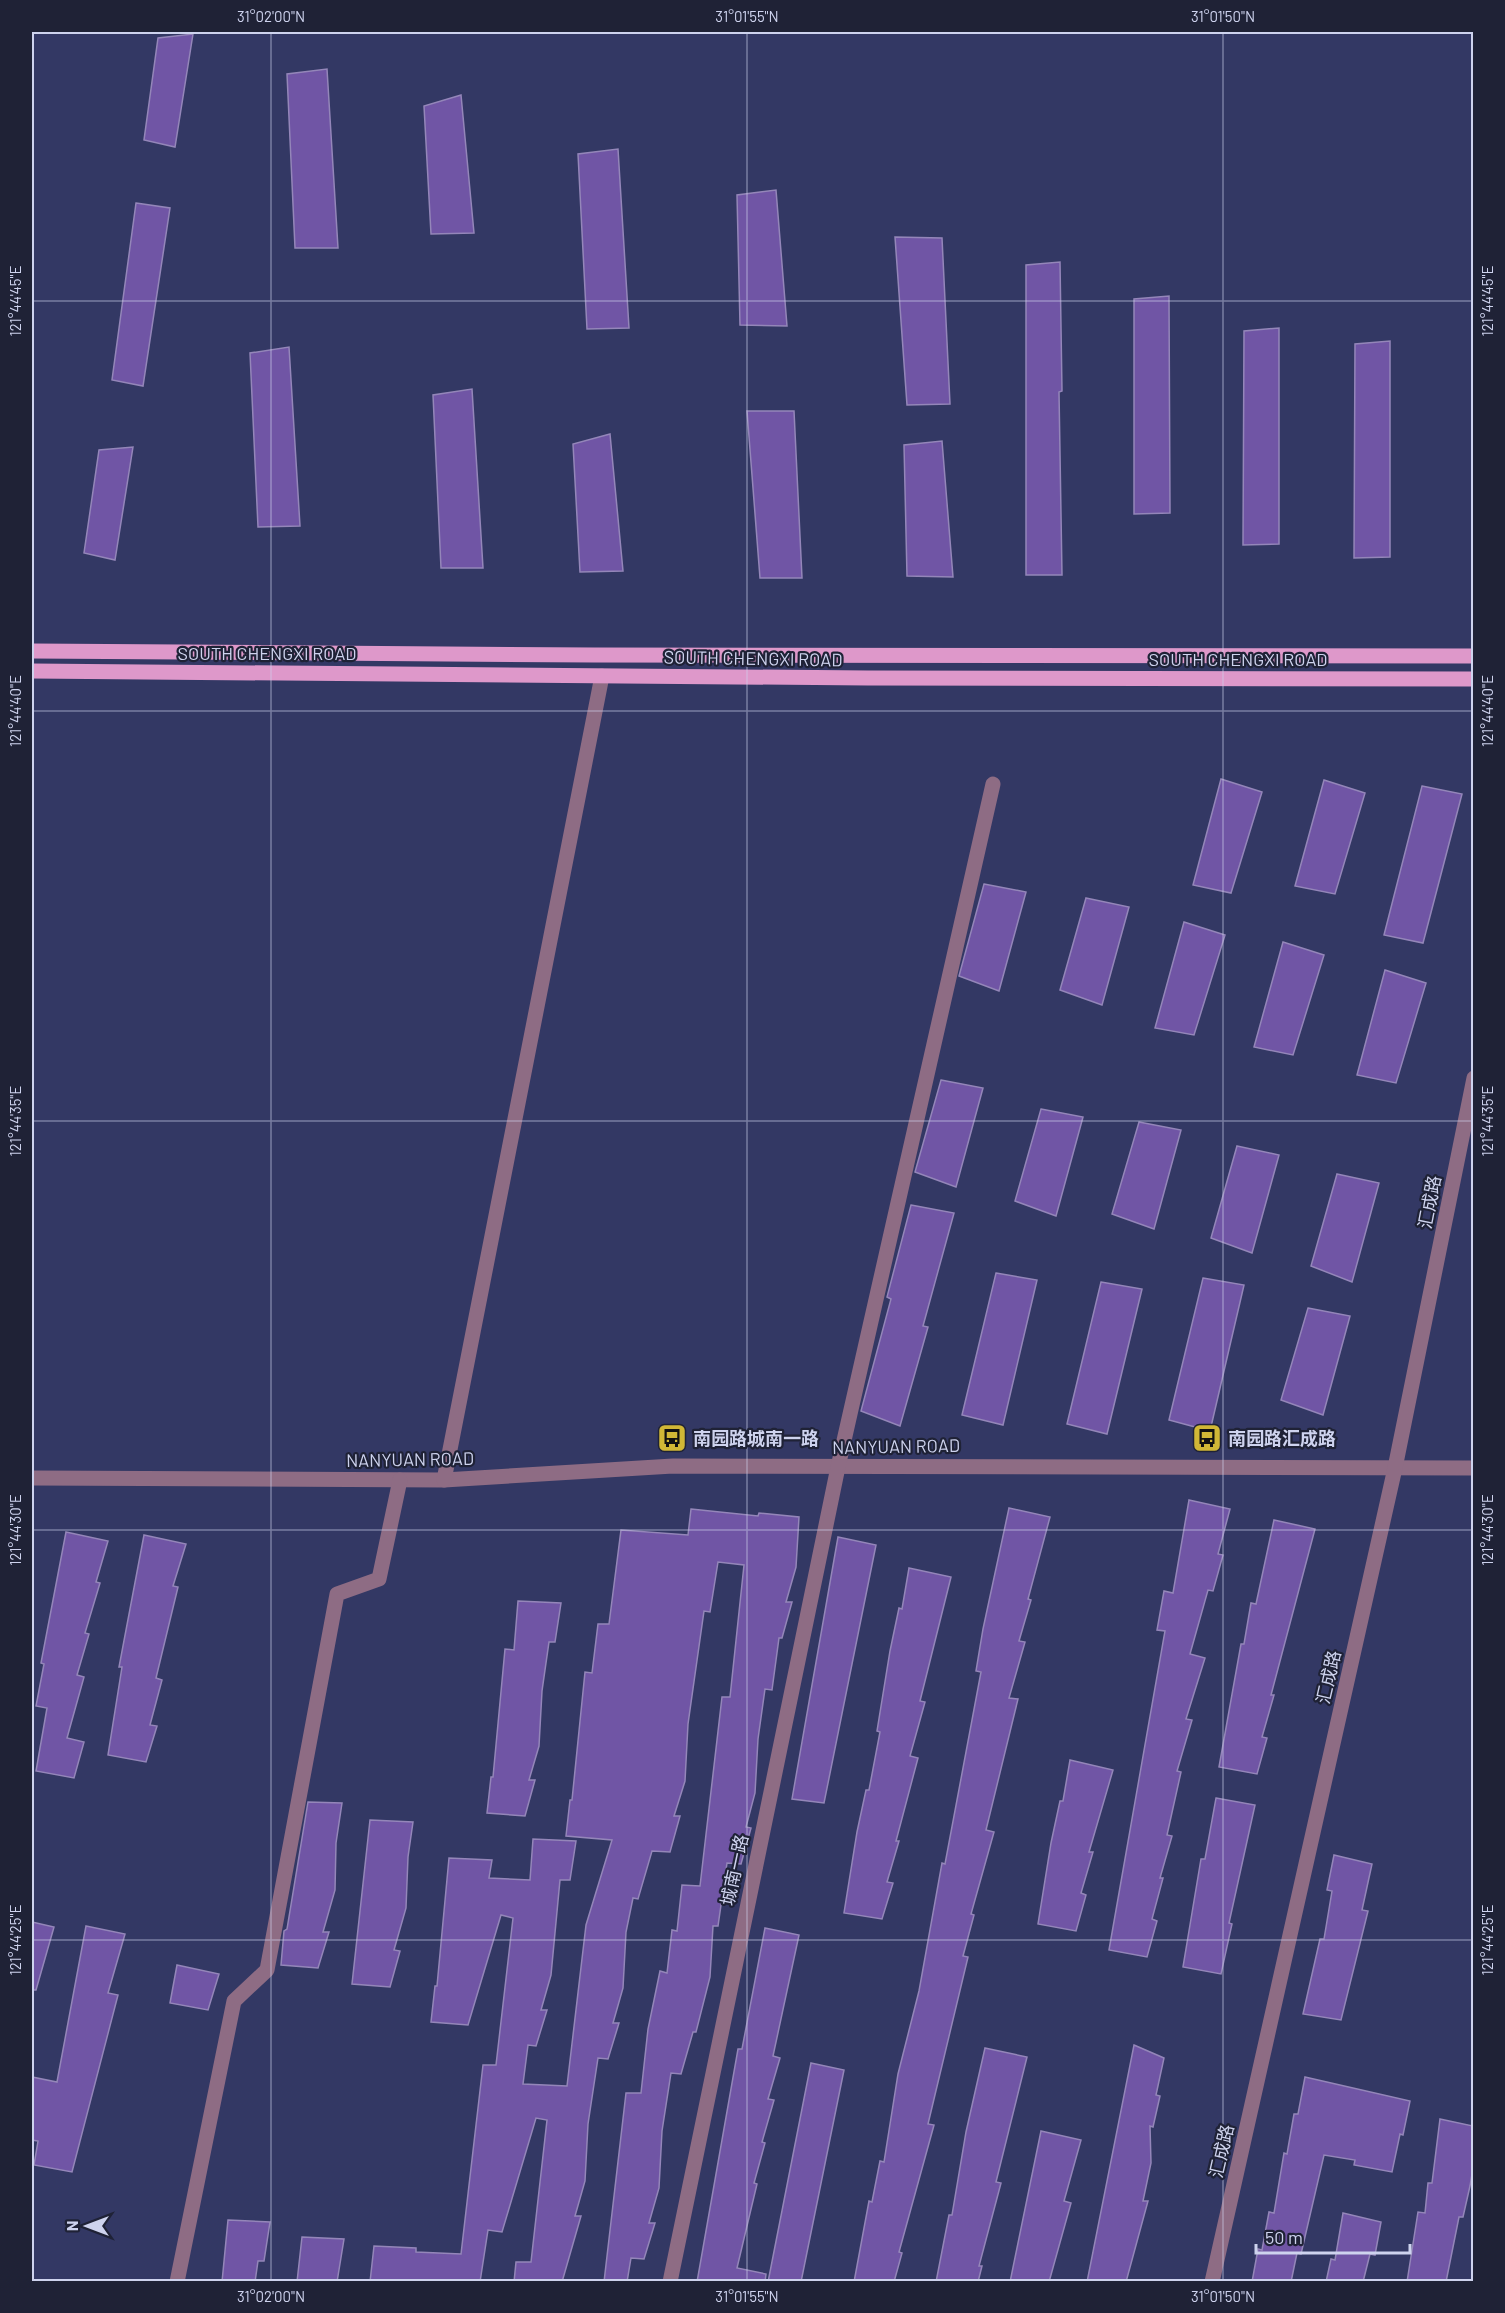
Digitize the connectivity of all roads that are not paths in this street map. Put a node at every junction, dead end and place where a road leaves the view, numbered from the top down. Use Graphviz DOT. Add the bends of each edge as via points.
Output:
graph roads {
  1 [pos="32,651"];
  2 [pos="1473,656"];
  3 [pos="32,671"];
  4 [pos="602,676"];
  5 [pos="1473,679"];
  6 [pos="993,784"];
  7 [pos="1473,1078"];
  8 [pos="838,1467"];
  9 [pos="1395,1468"];
  10 [pos="1473,1468"];
  11 [pos="32,1478"];
  12 [pos="399,1480"];
  13 [pos="444,1480"];
  14 [pos="177,2282"];
  15 [pos="670,2282"];
  16 [pos="1212,2282"];
  1 -- 2 [label="main road, SOUTH CHENGXI ROAD"];
  3 -- 4 [label="main road, SOUTH CHENGXI ROAD"];
  4 -- 5 [label="main road, SOUTH CHENGXI ROAD"];
  4 -- 13 [label="street"];
  6 -- 8 [label="street, 城南一路"];
  7 -- 9 [label="street, 汇成路"];
  8 -- 9 [label="street, NANYUAN ROAD"];
  8 -- 13 [label="street, NANYUAN ROAD" via="673,1466"];
  8 -- 15 [label="street, 城南一路"];
  9 -- 10 [label="street, NANYUAN ROAD"];
  9 -- 16 [label="street, 汇成路"];
  11 -- 12 [label="street, NANYUAN ROAD"];
  12 -- 13 [label="street, NANYUAN ROAD"];
  12 -- 14 [label="street" via="379,1579 337,1594 267,1970 234,2001"];
}
